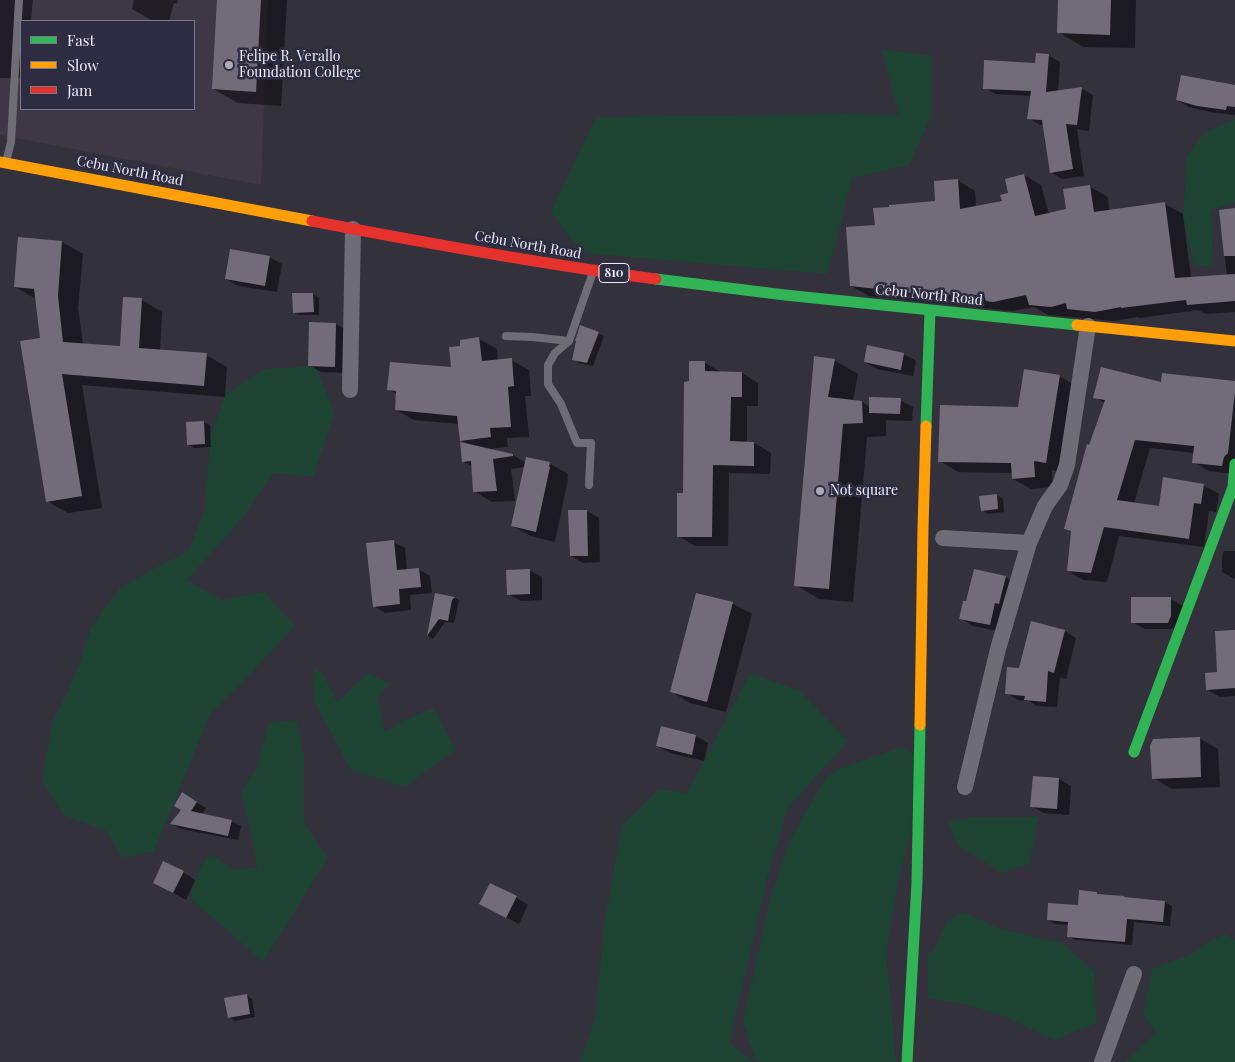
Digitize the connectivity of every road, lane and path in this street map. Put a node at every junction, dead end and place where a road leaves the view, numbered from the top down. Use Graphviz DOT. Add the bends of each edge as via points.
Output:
graph roads {
  1 [pos="19,0"];
  2 [pos="3,162"];
  3 [pos="353,229"];
  4 [pos="593,271"];
  5 [pos="930,311"];
  6 [pos="1088,326"];
  7 [pos="506,336"];
  8 [pos="569,340"];
  9 [pos="1235,341"];
  10 [pos="350,390"];
  11 [pos="1235,464"];
  12 [pos="589,485"];
  13 [pos="943,538"];
  14 [pos="1028,543"];
  15 [pos="1134,752"];
  16 [pos="966,787"];
  17 [pos="1134,974"];
  18 [pos="908,1062"];
  19 [pos="1102,1062"];
  1 -- 2 [label="lane" via="10,142"];
  2 -- 3 [label="main road, Cebu North Road / 810"];
  3 -- 4 [label="main road, Cebu North Road / 810"];
  3 -- 10 [label="street"];
  4 -- 5 [label="main road, Cebu North Road / 810"];
  4 -- 8 [label="lane"];
  5 -- 6 [label="main road, Cebu North Road / 810"];
  5 -- 18 [label="main road" via="917,882"];
  6 -- 9 [label="main road, Cebu North Road / 810"];
  6 -- 14 [label="street" via="1067,465 1060,485 1045,506"];
  7 -- 8 [label="lane"];
  8 -- 12 [label="lane" via="555,352 548,364 548,384 561,404 577,443 591,443"];
  11 -- 15 [label="main road" via="1233,487"];
  13 -- 14 [label="street"];
  14 -- 16 [label="street" via="998,648"];
  17 -- 19 [label="street"];
}
